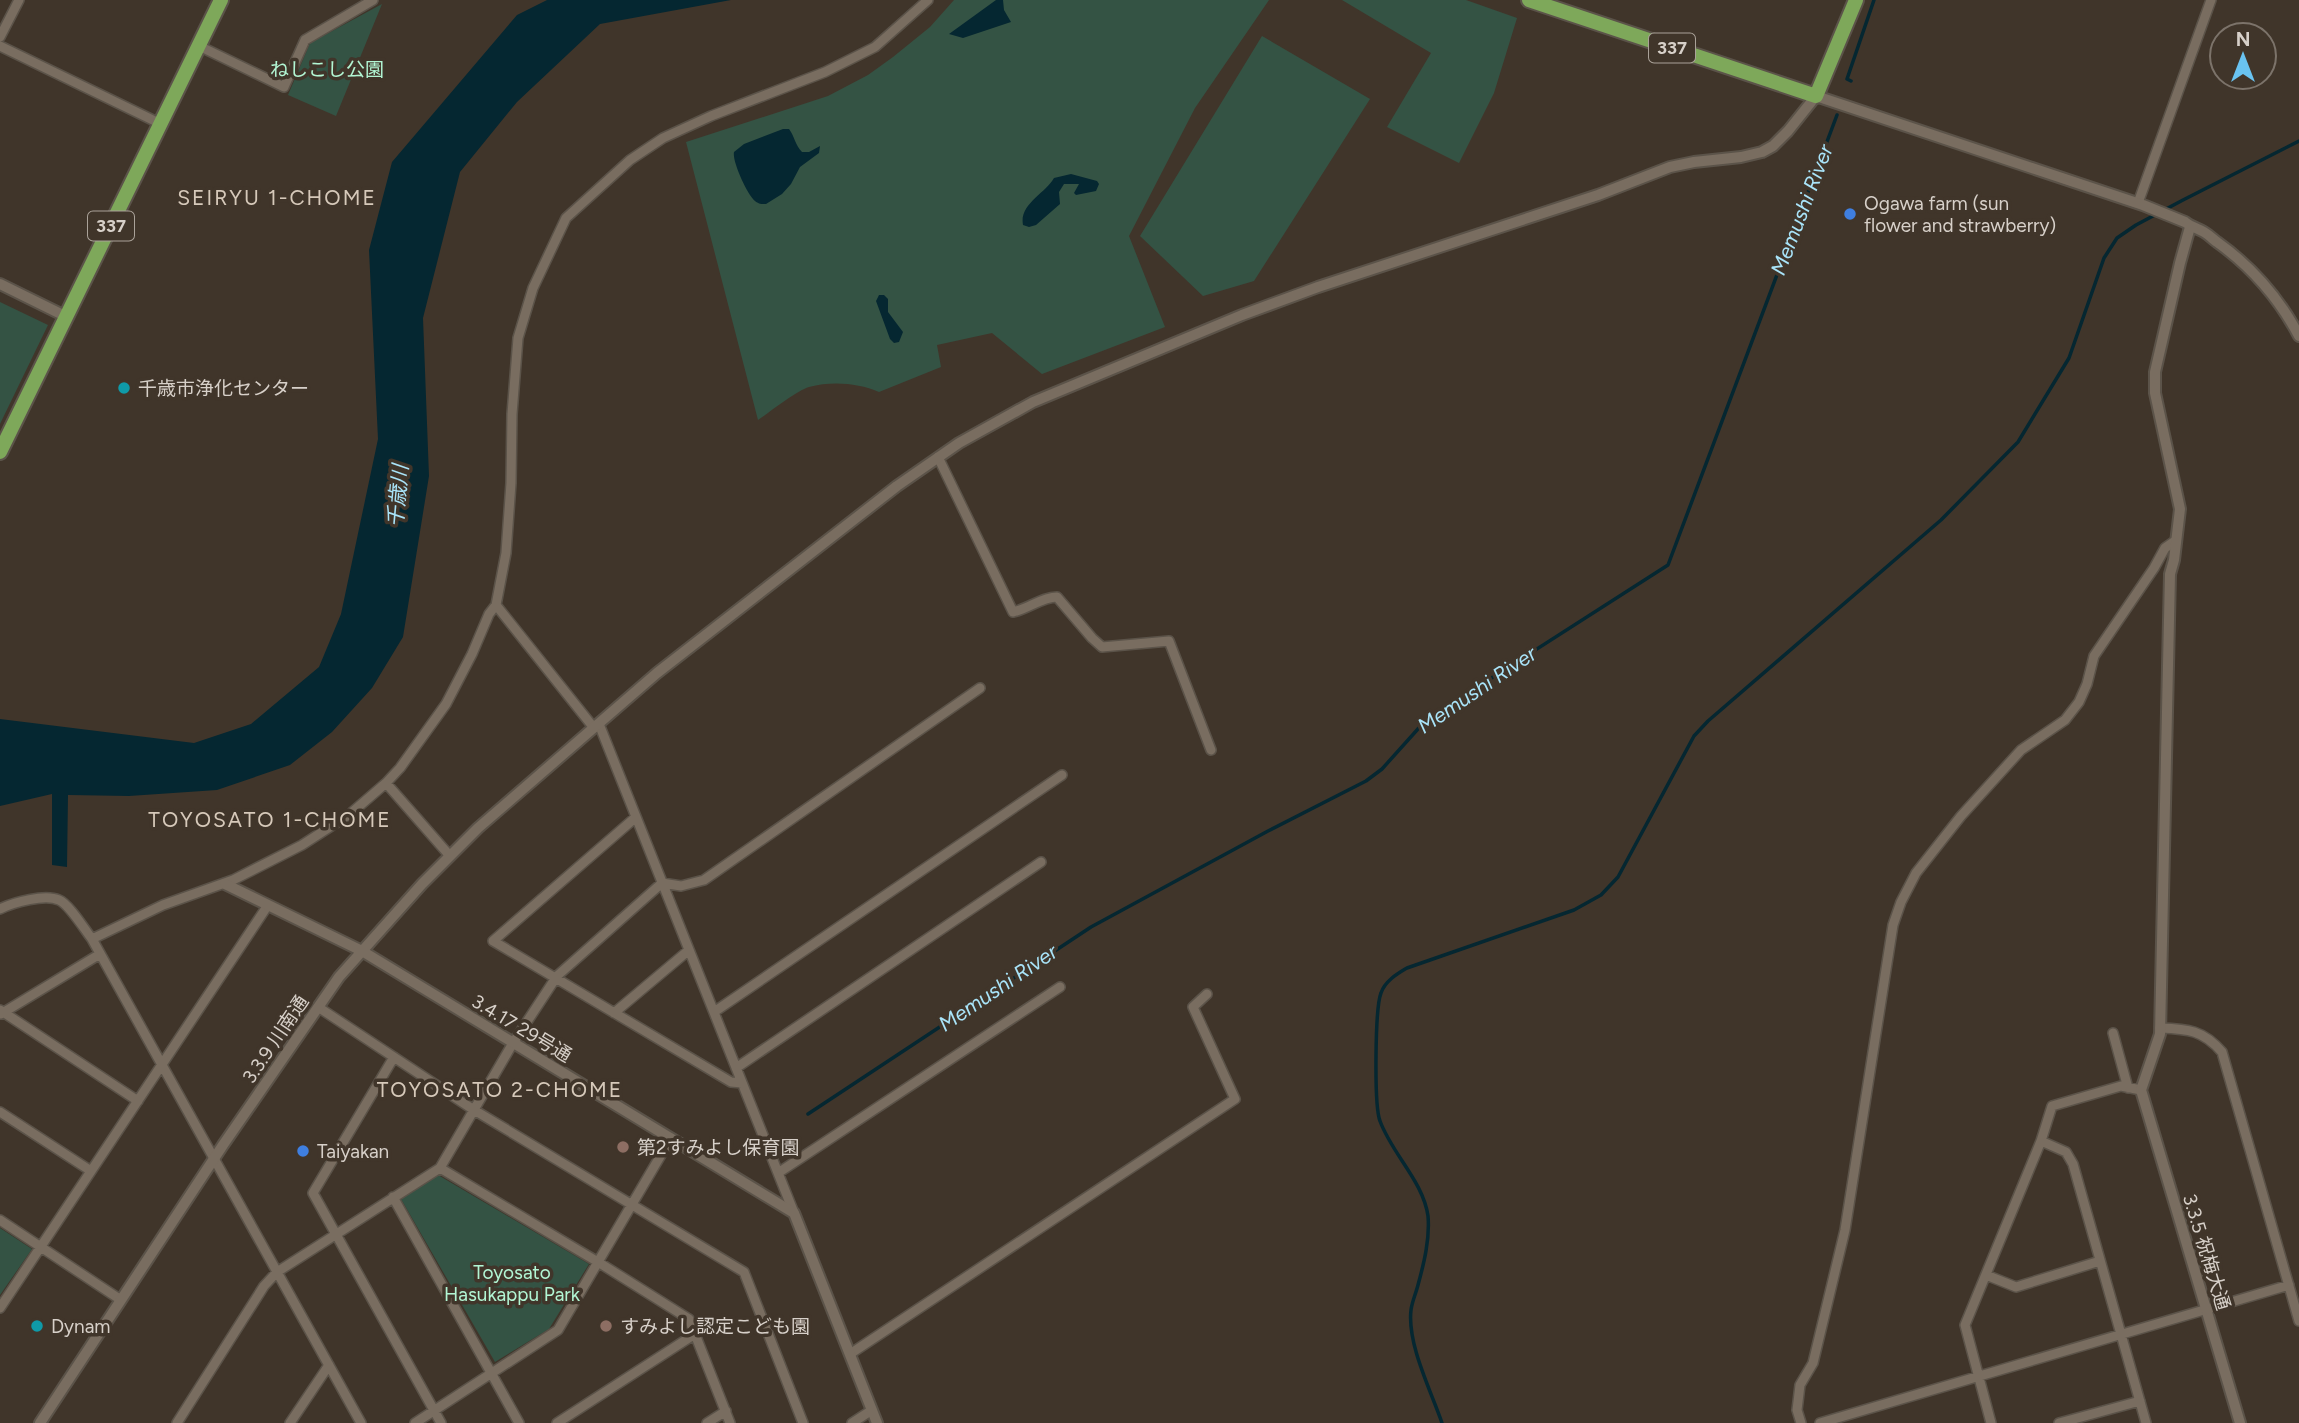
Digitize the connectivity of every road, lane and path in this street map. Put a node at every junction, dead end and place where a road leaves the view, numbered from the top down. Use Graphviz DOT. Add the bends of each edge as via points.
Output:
graph roads {
  1 [pos="19,0"];
  2 [pos="221,0"];
  3 [pos="373,0"];
  4 [pos="928,0"];
  5 [pos="1529,0"];
  6 [pos="1856,0"];
  7 [pos="2211,0"];
  8 [pos="0,37"];
  9 [pos="0,46"];
  10 [pos="199,46"];
  11 [pos="1816,96"];
  12 [pos="161,124"];
  13 [pos="2141,204"];
  14 [pos="2188,224"];
  15 [pos="0,284"];
  16 [pos="67,317"];
  17 [pos="2299,336"];
  18 [pos="0,452"];
  19 [pos="938,457"];
  20 [pos="2175,541"];
  21 [pos="495,606"];
  22 [pos="980,688"];
  23 [pos="596,726"];
  24 [pos="1211,750"];
  25 [pos="1062,775"];
  26 [pos="386,783"];
  27 [pos="636,817"];
  28 [pos="450,856"];
  29 [pos="1041,862"];
  30 [pos="662,883"];
  31 [pos="225,884"];
  32 [pos="268,905"];
  33 [pos="0,909"];
  34 [pos="92,939"];
  35 [pos="689,950"];
  36 [pos="362,951"];
  37 [pos="100,954"];
  38 [pos="555,978"];
  39 [pos="1060,987"];
  40 [pos="1207,994"];
  41 [pos="318,1007"];
  42 [pos="1,1012"];
  43 [pos="714,1012"];
  44 [pos="614,1013"];
  45 [pos="2160,1028"];
  46 [pos="2113,1033"];
  47 [pos="513,1043"];
  48 [pos="394,1057"];
  49 [pos="162,1065"];
  50 [pos="736,1068"];
  51 [pos="742,1083"];
  52 [pos="2128,1087"];
  53 [pos="2141,1090"];
  54 [pos="138,1101"];
  55 [pos="474,1110"];
  56 [pos="0,1112"];
  57 [pos="671,1138"];
  58 [pos="2041,1141"];
  59 [pos="214,1159"];
  60 [pos="440,1168"];
  61 [pos="91,1171"];
  62 [pos="778,1174"];
  63 [pos="393,1197"];
  64 [pos="632,1204"];
  65 [pos="794,1213"];
  66 [pos="0,1220"];
  67 [pos="336,1234"];
  68 [pos="41,1247"];
  69 [pos="2100,1261"];
  70 [pos="598,1262"];
  71 [pos="277,1272"];
  72 [pos="1986,1275"];
  73 [pos="2289,1285"];
  74 [pos="121,1300"];
  75 [pos="0,1308"];
  76 [pos="2206,1310"];
  77 [pos="2299,1321"];
  78 [pos="695,1334"];
  79 [pos="2121,1335"];
  80 [pos="850,1354"];
  81 [pos="329,1365"];
  82 [pos="491,1374"];
  83 [pos="1978,1377"];
  84 [pos="2140,1401"];
  85 [pos="872,1410"];
  86 [pos="434,1411"];
  87 [pos="726,1411"];
  88 [pos="1841,1420"];
  89 [pos="2065,1422"];
  90 [pos="40,1423"];
  91 [pos="177,1423"];
  92 [pos="290,1423"];
  93 [pos="361,1423"];
  94 [pos="415,1423"];
  95 [pos="441,1423"];
  96 [pos="519,1423"];
  97 [pos="557,1423"];
  98 [pos="707,1423"];
  99 [pos="730,1423"];
  100 [pos="803,1423"];
  101 [pos="852,1423"];
  102 [pos="877,1423"];
  103 [pos="1801,1423"];
  104 [pos="1820,1423"];
  105 [pos="1991,1423"];
  106 [pos="2146,1423"];
  107 [pos="2240,1423"];
  1 -- 8 [label="street"];
  2 -- 10 [label="highway, 337"];
  3 -- 10 [label="street" via="305,40 284,87"];
  4 -- 21 [label="street" via="875,47 663,138 630,160 566,218 533,288 518,338 506,553"];
  5 -- 11 [label="highway, 337"];
  6 -- 11 [label="highway"];
  7 -- 13 [label="street"];
  9 -- 12 [label="street"];
  10 -- 12 [label="highway, 337"];
  11 -- 13 [label="street"];
  11 -- 19 [label="street, 3.3.9 川南通" via="1788,131 1762,152 1670,167 1286,298 1033,402"];
  12 -- 16 [label="highway, 337"];
  13 -- 14 [label="street"];
  14 -- 17 [label="street" via="2258,277"];
  14 -- 20 [label="street" via="2155,372 2155,393 2179,509"];
  15 -- 16 [label="street"];
  16 -- 18 [label="highway, 337"];
  19 -- 23 [label="street, 3.3.9 川南通"];
  19 -- 24 [label="street" via="1013,612 1057,597 1102,647 1169,641"];
  20 -- 45 [label="street" via="2170,574"];
  20 -- 103 [label="street" via="2165,548 2094,656 2087,684 2072,711 2021,750 1985,789 1916,873 1901,902 1893,925 1845,1230 1814,1363 1797,1397"];
  21 -- 23 [label="street"];
  21 -- 26 [label="street" via="446,704"];
  22 -- 30 [label="street" via="704,880 681,886"];
  23 -- 27 [label="street"];
  23 -- 28 [label="street, 3.3.9 川南通"];
  25 -- 43 [label="street"];
  26 -- 28 [label="street"];
  26 -- 31 [label="street" via="350,814 302,845"];
  27 -- 30 [label="street"];
  27 -- 38 [label="street" via="493,941"];
  28 -- 36 [label="street, 3.3.9 川南通"];
  29 -- 50 [label="street"];
  30 -- 35 [label="street"];
  30 -- 38 [label="street"];
  31 -- 32 [label="street, 3.4.17 29号通"];
  31 -- 34 [label="street" via="163,905"];
  32 -- 36 [label="street, 3.4.17 29号通"];
  32 -- 49 [label="street"];
  33 -- 34 [label="street" via="24,901 59,900"];
  34 -- 37 [label="street"];
  35 -- 43 [label="street"];
  35 -- 44 [label="street"];
  36 -- 41 [label="street, 3.3.9 川南通"];
  36 -- 47 [label="street, 3.4.17 29号通"];
  37 -- 42 [label="street"];
  37 -- 49 [label="street"];
  38 -- 44 [label="street"];
  38 -- 47 [label="street"];
  39 -- 62 [label="street"];
  40 -- 80 [label="street" via="1193,1007 1235,1099"];
  41 -- 48 [label="street"];
  41 -- 59 [label="street, 3.3.9 川南通"];
  42 -- 54 [label="street"];
  43 -- 50 [label="street"];
  44 -- 51 [label="street" via="731,1082"];
  45 -- 53 [label="street"];
  45 -- 73 [label="street" via="2195,1031 2222,1052"];
  46 -- 52 [label="street"];
  47 -- 55 [label="street"];
  47 -- 57 [label="street, 3.4.17 29号通"];
  48 -- 55 [label="street"];
  48 -- 67 [label="street" via="313,1193"];
  49 -- 54 [label="street"];
  49 -- 59 [label="street"];
  50 -- 51 [label="street"];
  51 -- 62 [label="street"];
  52 -- 53 [label="street"];
  52 -- 58 [label="street" via="2052,1106"];
  53 -- 76 [label="street, 3.3.5 祝梅大通"];
  54 -- 61 [label="street"];
  55 -- 60 [label="street"];
  55 -- 64 [label="street"];
  56 -- 61 [label="street"];
  57 -- 64 [label="street"];
  57 -- 65 [label="street, 3.4.17 29号通"];
  58 -- 69 [label="street" via="2066,1152 2073,1164"];
  58 -- 72 [label="street"];
  59 -- 71 [label="street"];
  59 -- 74 [label="street, 3.3.9 川南通"];
  60 -- 63 [label="street"];
  60 -- 70 [label="street"];
  61 -- 68 [label="street"];
  62 -- 65 [label="street"];
  63 -- 67 [label="street"];
  63 -- 82 [label="street"];
  64 -- 70 [label="street"];
  64 -- 100 [label="street" via="744,1272"];
  65 -- 80 [label="street"];
  66 -- 68 [label="street"];
  67 -- 71 [label="street"];
  67 -- 86 [label="street"];
  68 -- 74 [label="street"];
  68 -- 75 [label="street"];
  69 -- 72 [label="street" via="2016,1287"];
  69 -- 79 [label="street"];
  70 -- 78 [label="street" via="689,1319"];
  70 -- 82 [label="street" via="558,1330"];
  71 -- 81 [label="street"];
  71 -- 91 [label="street"];
  72 -- 83 [label="street" via="1965,1325"];
  73 -- 76 [label="street"];
  73 -- 77 [label="street"];
  74 -- 90 [label="street, 3.3.9 川南通"];
  76 -- 79 [label="street"];
  76 -- 107 [label="street, 3.3.5 祝梅大通"];
  78 -- 87 [label="street"];
  78 -- 97 [label="street"];
  79 -- 83 [label="street"];
  79 -- 84 [label="street"];
  80 -- 85 [label="street"];
  81 -- 92 [label="street"];
  81 -- 93 [label="street"];
  82 -- 86 [label="street"];
  82 -- 96 [label="street"];
  83 -- 88 [label="street"];
  83 -- 105 [label="street"];
  84 -- 89 [label="street"];
  84 -- 106 [label="street"];
  85 -- 101 [label="street"];
  85 -- 102 [label="street"];
  86 -- 94 [label="street"];
  86 -- 95 [label="street"];
  87 -- 98 [label="street"];
  87 -- 99 [label="street"];
  88 -- 104 [label="street"];
}
